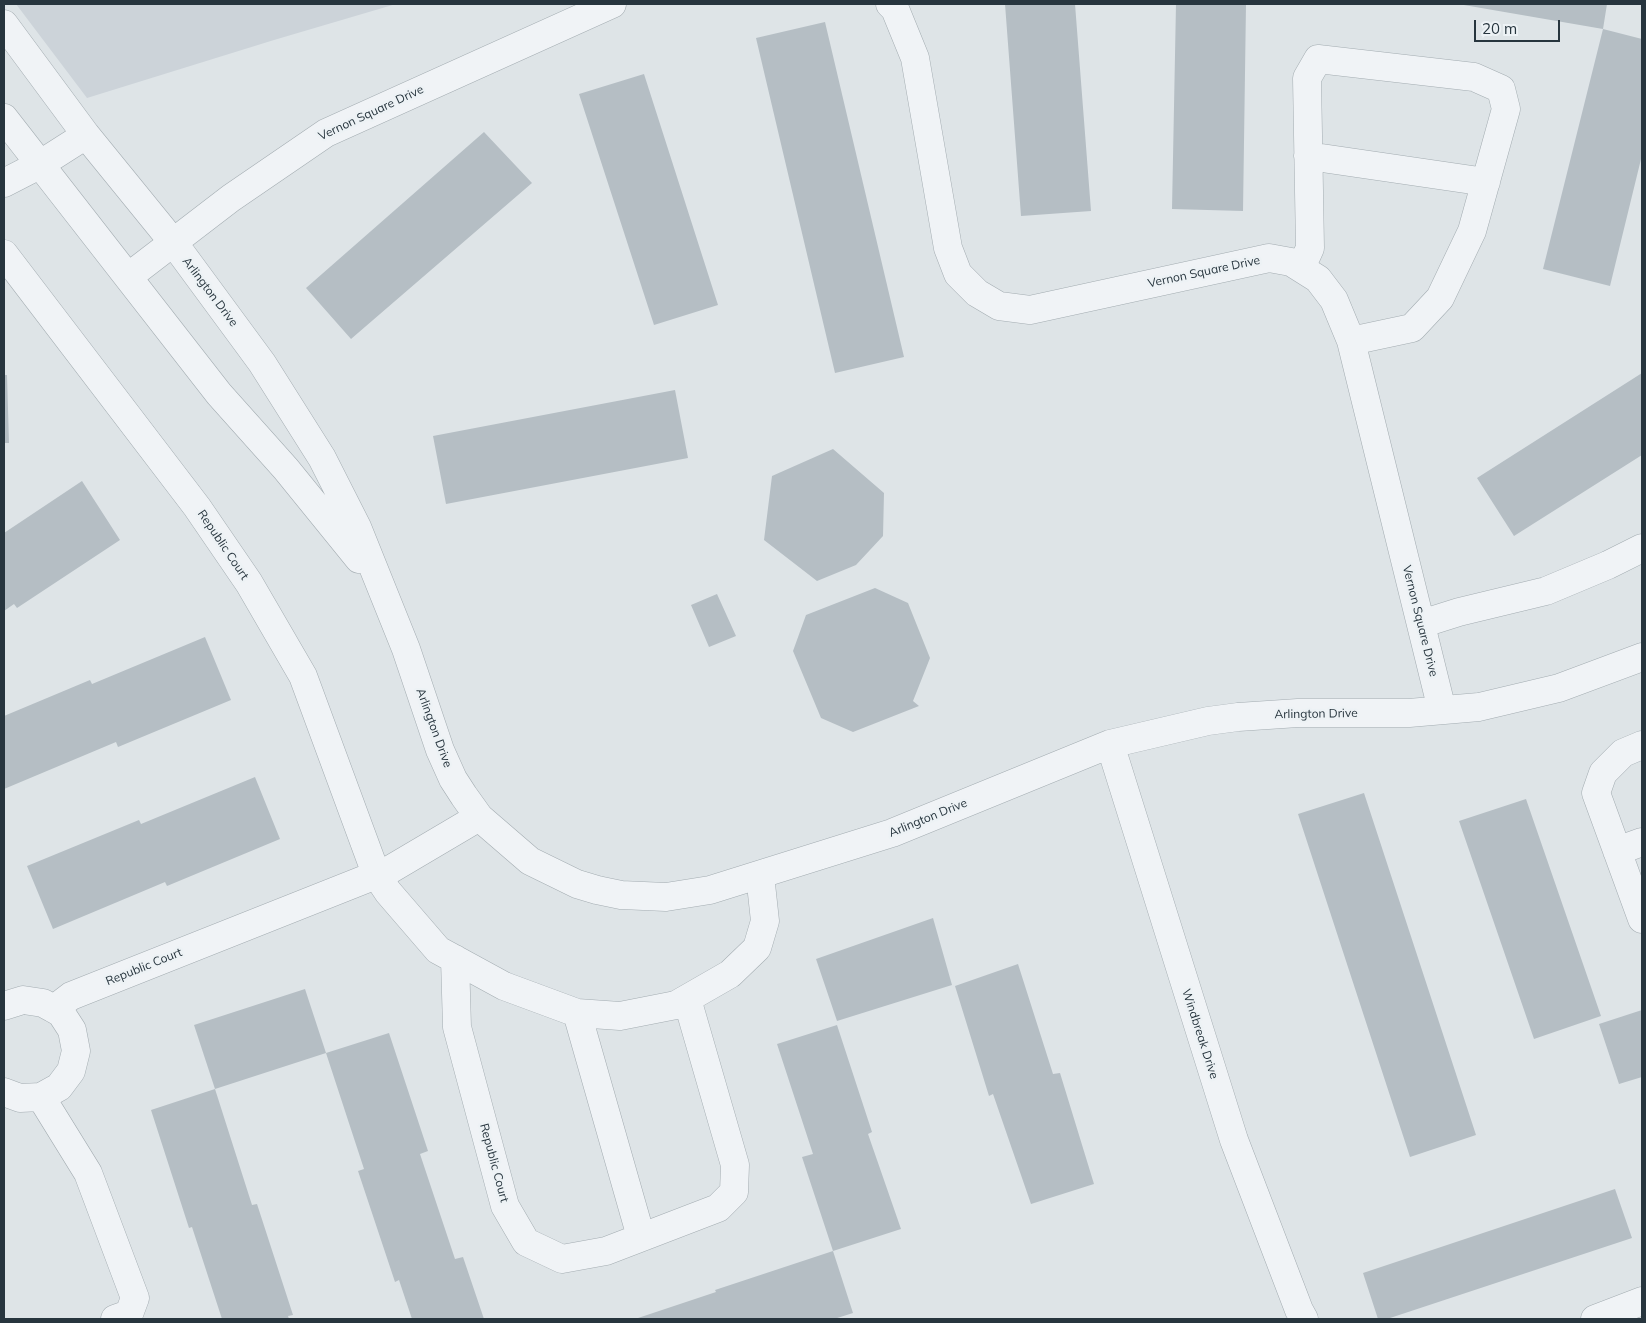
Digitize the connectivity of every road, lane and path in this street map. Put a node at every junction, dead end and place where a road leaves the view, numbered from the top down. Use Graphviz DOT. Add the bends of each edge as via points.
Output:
graph roads {
  1 [pos="612,4"];
  2 [pos="890,4"];
  3 [pos="4,24"];
  4 [pos="4,118"];
  5 [pos="86,134"];
  6 [pos="1308,156"];
  7 [pos="39,165"];
  8 [pos="1486,182"];
  9 [pos="4,183"];
  10 [pos="173,242"];
  11 [pos="4,254"];
  12 [pos="1301,268"];
  13 [pos="128,277"];
  14 [pos="1350,342"];
  15 [pos="1642,548"];
  16 [pos="379,584"];
  17 [pos="1421,624"];
  18 [pos="1642,656"];
  19 [pos="1442,710"];
  20 [pos="1110,744"];
  21 [pos="1642,745"];
  22 [pos="479,818"];
  23 [pos="1642,842"];
  24 [pos="1617,851"];
  25 [pos="376,874"];
  26 [pos="760,875"];
  27 [pos="1642,919"];
  28 [pos="455,959"];
  29 [pos="687,999"];
  30 [pos="4,1006"];
  31 [pos="54,1009"];
  32 [pos="577,1012"];
  33 [pos="4,1092"];
  34 [pos="41,1096"];
  35 [pos="641,1237"];
  36 [pos="1642,1301"];
  37 [pos="115,1319"];
  38 [pos="1304,1319"];
  39 [pos="1595,1319"];
  1 -- 10 [label="street, Vernon Square Drive" via="326,133"];
  2 -- 12 [label="street, Vernon Square Drive" via="915,58 948,248 958,274 977,293 999,306 1030,310 1268,258 1291,262"];
  3 -- 5 [label="street, Arlington Drive"];
  4 -- 7 [label="street, Arlington Drive"];
  5 -- 7 [label="street"];
  5 -- 10 [label="street, Arlington Drive"];
  6 -- 8 [label="street"];
  6 -- 8 [label="street" via="1307,78 1318,59 1474,77 1501,89 1506,109"];
  6 -- 12 [label="street" via="1310,248"];
  7 -- 9 [label="street"];
  7 -- 13 [label="street, Arlington Drive"];
  8 -- 14 [label="street" via="1472,231 1440,298 1412,328"];
  10 -- 13 [label="street, Vernon Square Drive"];
  10 -- 16 [label="street, Arlington Drive" via="262,363 318,450 357,527"];
  11 -- 25 [label="street, Republic Court" via="198,507 249,583 303,676"];
  12 -- 14 [label="street, Vernon Square Drive" via="1318,279 1334,300"];
  13 -- 16 [label="street, Arlington Drive" via="219,394 326,516"];
  14 -- 17 [label="street, Vernon Square Drive"];
  15 -- 17 [label="street" via="1546,591"];
  16 -- 22 [label="street, Arlington Drive" via="406,649 440,750 453,779"];
  17 -- 19 [label="street, Vernon Square Drive"];
  18 -- 19 [label="street, Arlington Drive" via="1559,688 1479,707"];
  19 -- 20 [label="street, Arlington Drive" via="1409,714 1298,713 1238,717"];
  20 -- 26 [label="street, Arlington Drive" via="892,833"];
  20 -- 38 [label="street, Windbreak Drive" via="1234,1140"];
  21 -- 24 [label="street" via="1623,753 1603,772 1596,793"];
  22 -- 25 [label="street, Republic Court" via="391,869"];
  22 -- 26 [label="street, Arlington Drive" via="530,861 553,874 596,890 666,897 710,890"];
  23 -- 24 [label="street"];
  24 -- 27 [label="street"];
  25 -- 28 [label="street, Republic Court" via="438,950"];
  25 -- 31 [label="street, Republic Court" via="71,996"];
  26 -- 29 [label="street, Republic Court" via="766,921 758,948 730,974"];
  28 -- 32 [label="street, Republic Court" via="504,986"];
  28 -- 35 [label="street, Republic Court" via="457,1027 505,1206 526,1242 562,1259 606,1251"];
  29 -- 32 [label="street, Republic Court" via="676,1005 620,1016"];
  29 -- 35 [label="street, Republic Court" via="735,1165 734,1192 718,1208"];
  30 -- 31 [label="street" via="23,1000 43,1003"];
  31 -- 34 [label="street" via="61,1013 72,1030 76,1050 71,1071 59,1087"];
  32 -- 35 [label="street"];
  33 -- 34 [label="street" via="20,1098"];
  34 -- 37 [label="street" via="88,1173 135,1298 129,1314"];
  36 -- 39 [label="street"];
}
